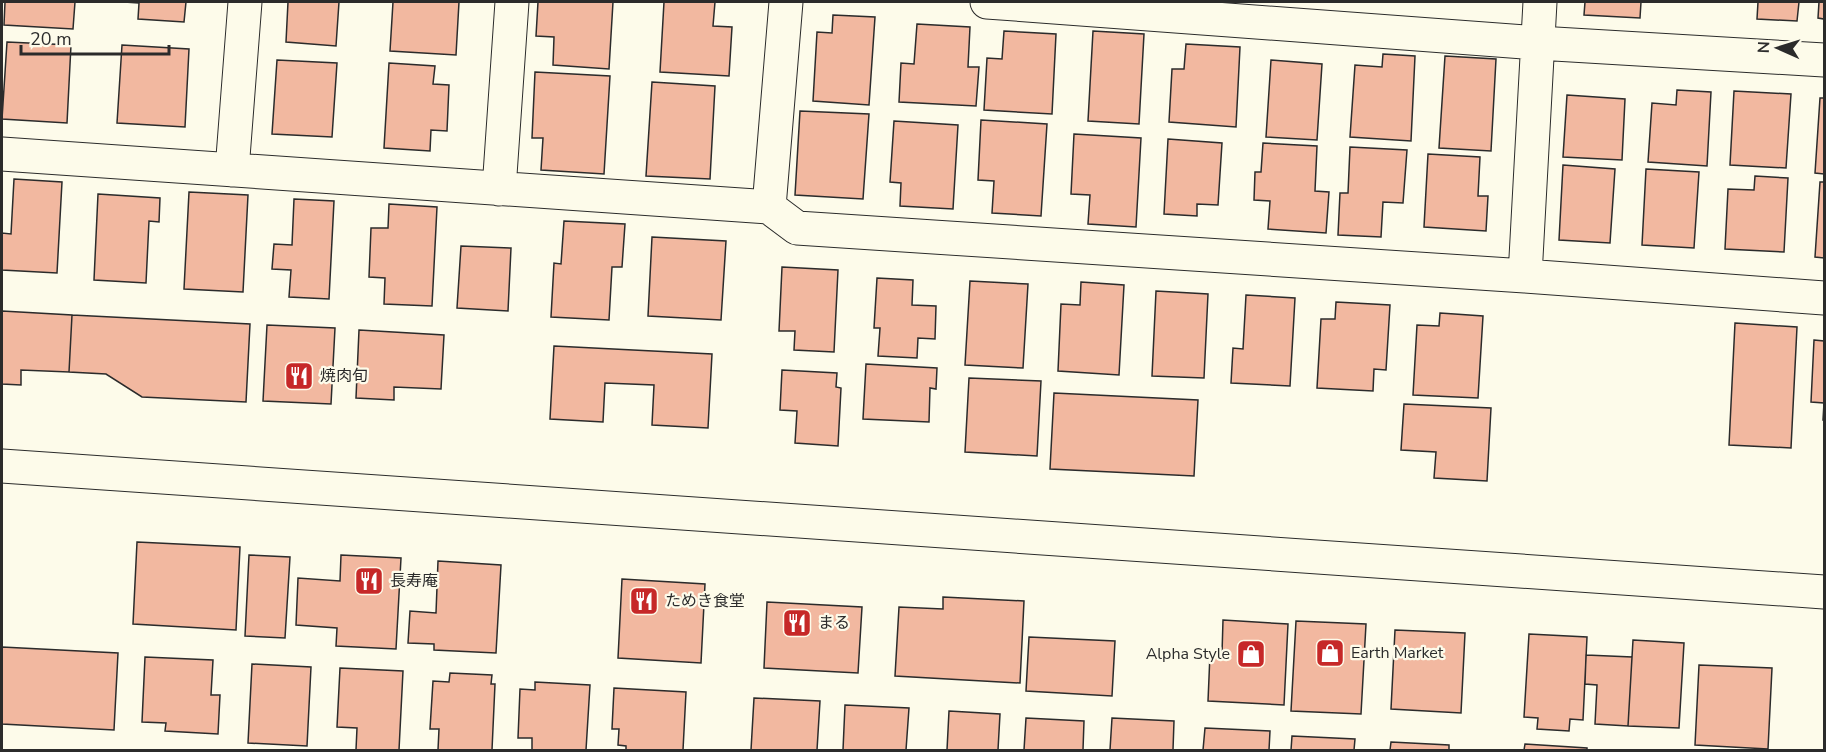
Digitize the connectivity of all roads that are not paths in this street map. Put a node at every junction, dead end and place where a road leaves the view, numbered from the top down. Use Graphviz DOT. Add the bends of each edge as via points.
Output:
graph roads {
  1 [pos="245,2"];
  2 [pos="512,2"];
  3 [pos="786,2"];
  4 [pos="987,2"];
  5 [pos="1540,2"];
  6 [pos="1538,43"];
  7 [pos="1824,60"];
  8 [pos="2,154"];
  9 [pos="232,170"];
  10 [pos="499,189"];
  11 [pos="770,207"];
  12 [pos="1525,276"];
  13 [pos="1824,298"];
  14 [pos="2,466"];
  15 [pos="1824,592"];
  1 -- 9 [label="street"];
  2 -- 10 [label="street"];
  3 -- 11 [label="street"];
  4 -- 6 [label="street"];
  5 -- 6 [label="street"];
  6 -- 7 [label="street"];
  6 -- 12 [label="street"];
  8 -- 9 [label="street"];
  9 -- 10 [label="street"];
  10 -- 11 [label="street"];
  11 -- 12 [label="street" via="797,228"];
  12 -- 13 [label="street"];
  14 -- 15 [label="street"];
}
